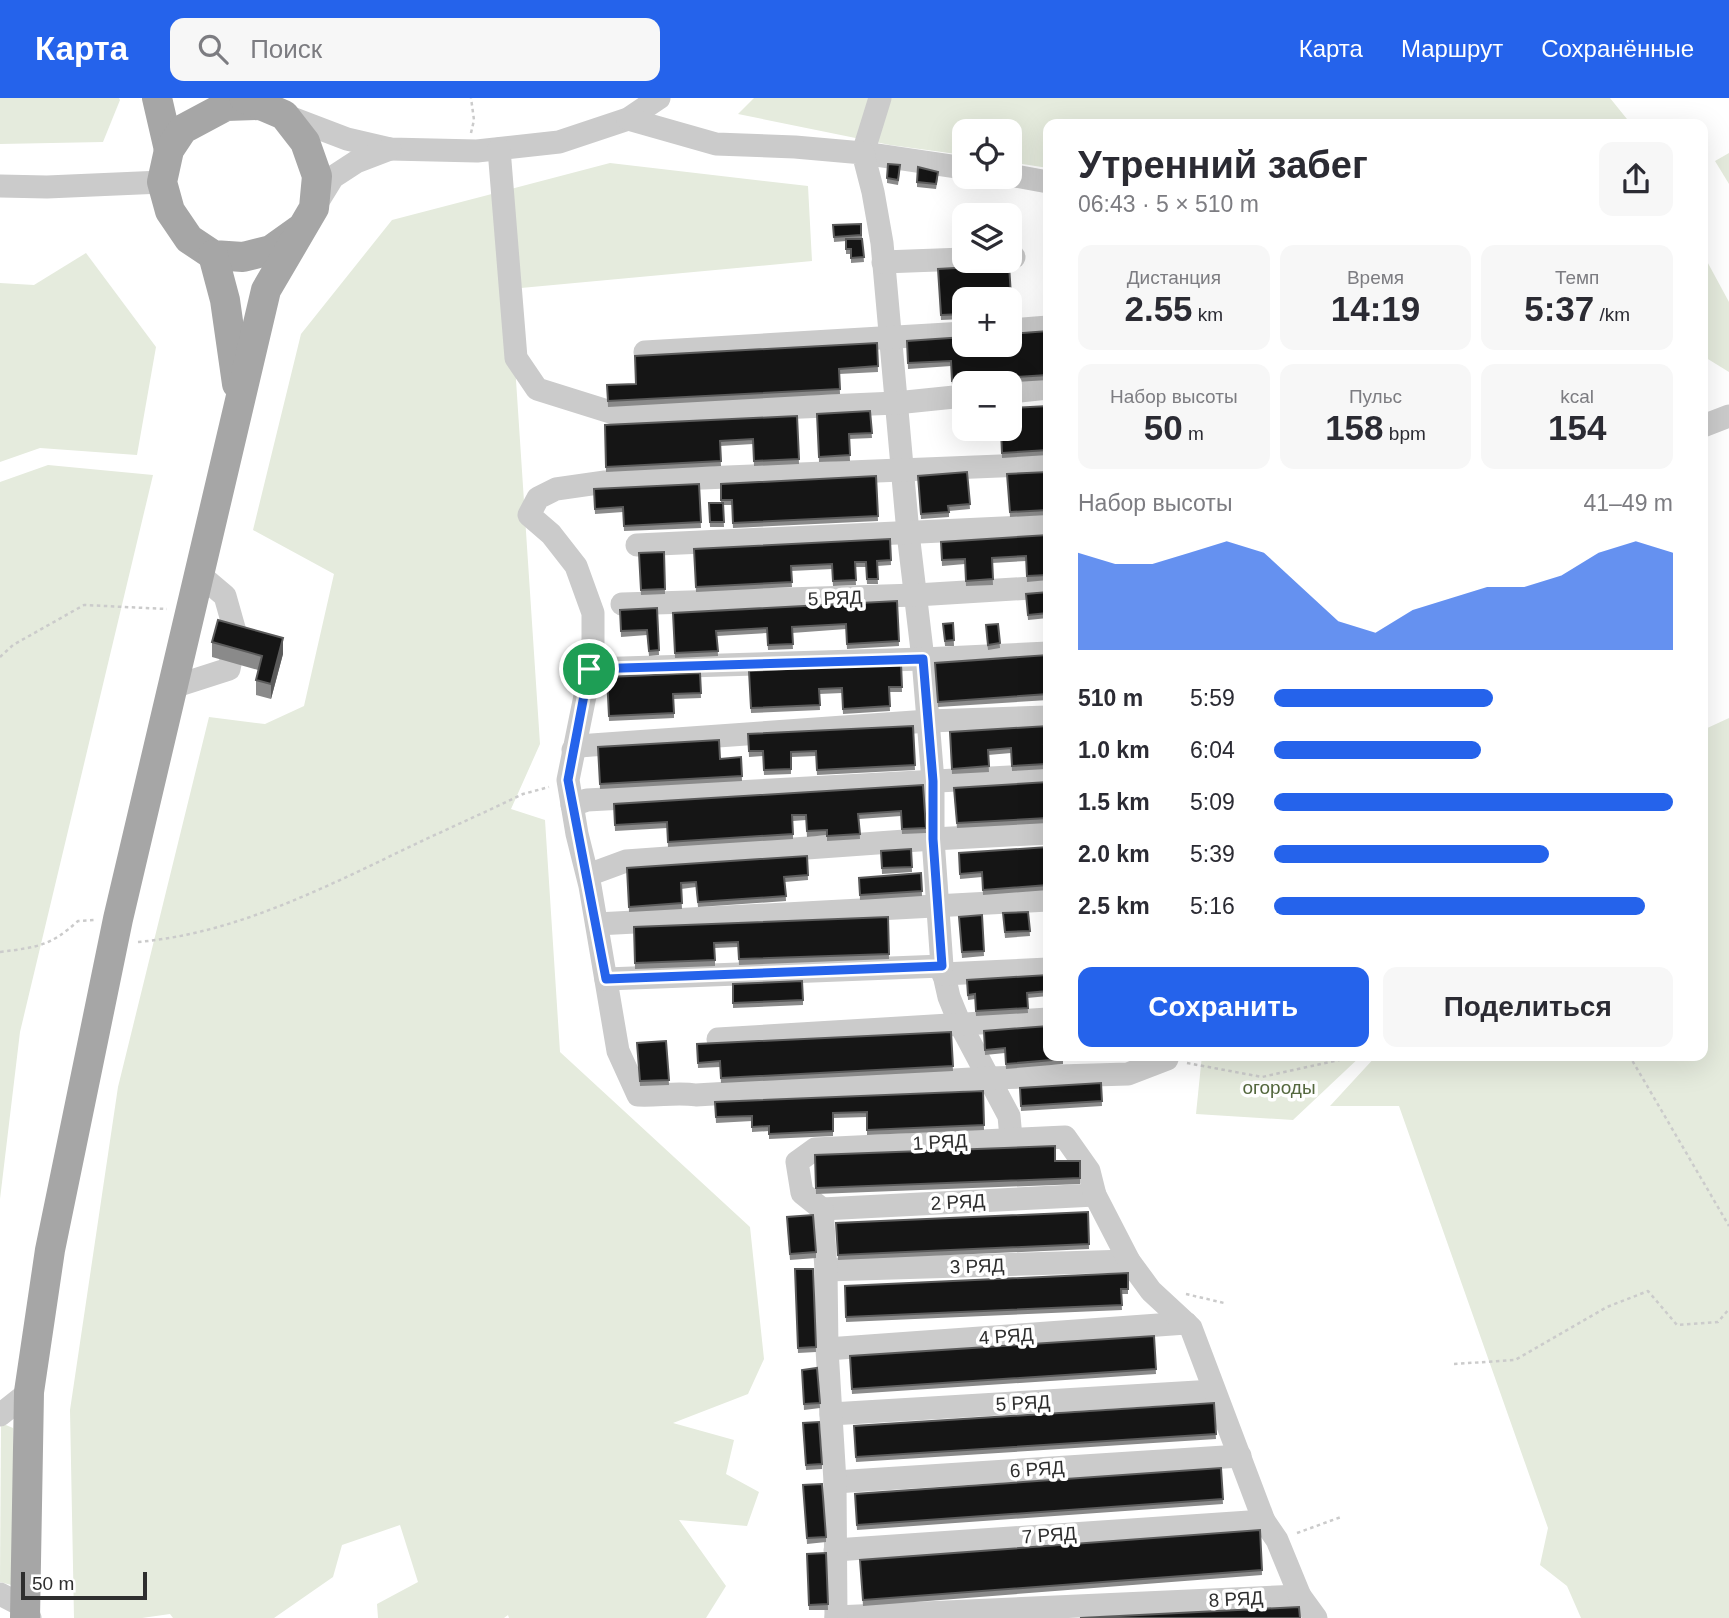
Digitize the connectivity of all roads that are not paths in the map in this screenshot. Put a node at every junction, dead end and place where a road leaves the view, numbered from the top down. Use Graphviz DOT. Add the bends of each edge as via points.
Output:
graph roads {
  1 [pos="157,98"];
  2 [pos="659,98"];
  3 [pos="880,98"];
  4 [pos="263,106"];
  5 [pos="628,118"];
  6 [pos="390,149"];
  7 [pos="499,149"];
  8 [pos="169,150"];
  9 [pos="863,153"];
  10 [pos="952,166"];
  11 [pos="1022,177"];
  12 [pos="1043,181"];
  13 [pos="162,182"];
  14 [pos="0,186"];
  15 [pos="308,218"];
  16 [pos="213,255"];
  17 [pos="952,259"];
  18 [pos="883,262"];
  19 [pos="1043,327"];
  20 [pos="1022,329"];
  21 [pos="952,334"];
  22 [pos="890,338"];
  23 [pos="645,352"];
  24 [pos="1043,389"];
  25 [pos="1022,391"];
  26 [pos="952,397"];
  27 [pos="239,401"];
  28 [pos="896,403"];
  29 [pos="1729,416"];
  30 [pos="1708,424"];
  31 [pos="1043,464"];
  32 [pos="902,471"];
  33 [pos="1043,526"];
  34 [pos="908,533"];
  35 [pos="636,545"];
  36 [pos="199,574"];
  37 [pos="1043,587"];
  38 [pos="916,596"];
  39 [pos="622,604"];
  40 [pos="1043,653"];
  41 [pos="923,659"];
  42 [pos="589,669"];
  43 [pos="173,687"];
  44 [pos="1043,717"];
  45 [pos="928,721"];
  46 [pos="573,750"];
  47 [pos="1043,775"];
  48 [pos="933,781"];
  49 [pos="572,805"];
  50 [pos="1043,833"];
  51 [pos="933,839"];
  52 [pos="588,875"];
  53 [pos="1043,900"];
  54 [pos="937,907"];
  55 [pos="597,924"];
  56 [pos="1043,969"];
  57 [pos="943,970"];
  58 [pos="606,979"];
  59 [pos="1043,1019"];
  60 [pos="960,1024"];
  61 [pos="718,1039"];
  62 [pos="1158,1061"];
  63 [pos="988,1078"];
  64 [pos="1011,1138"];
  65 [pos="1095,1195"];
  66 [pos="822,1209"];
  67 [pos="1129,1261"];
  68 [pos="826,1270"];
  69 [pos="1186,1323"];
  70 [pos="827,1349"];
  71 [pos="1214,1391"];
  72 [pos="29,1392"];
  73 [pos="831,1414"];
  74 [pos="0,1415"];
  75 [pos="1240,1456"];
  76 [pos="835,1482"];
  77 [pos="1264,1521"];
  78 [pos="835,1550"];
  79 [pos="1300,1596"];
  80 [pos="20,1609"];
  81 [pos="836,1617"];
  82 [pos="1315,1618"];
  1 -- 8 [label="main road"];
  2 -- 5 [label="street"];
  3 -- 9 [label="street"];
  4 -- 6 [label="street" via="347,139"];
  4 -- 8 [label="main road" via="226,106 183,129"];
  4 -- 15 [label="main road" via="305,142 317,176"];
  5 -- 7 [label="street" via="559,142"];
  5 -- 9 [label="street" via="716,144"];
  6 -- 7 [label="street"];
  6 -- 15 [label="street" via="333,177"];
  7 -- 28 [label="street" via="516,358 537,389 620,415"];
  8 -- 13 [label="main road"];
  9 -- 10 [label="street"];
  9 -- 18 [label="street" via="878,213"];
  11 -- 12 [label="street"];
  13 -- 14 [label="street"];
  13 -- 16 [label="main road" via="170,211 189,239"];
  15 -- 16 [label="main road" via="271,250 243,257"];
  15 -- 27 [label="main road" via="266,290"];
  16 -- 27 [label="main road" via="225,300"];
  17 -- 18 [label="street"];
  18 -- 22 [label="street"];
  19 -- 20 [label="street"];
  21 -- 22 [label="street"];
  22 -- 23 [label="street"];
  22 -- 28 [label="street"];
  24 -- 25 [label="street"];
  26 -- 28 [label="street"];
  27 -- 36 [label="main road"];
  28 -- 32 [label="street"];
  29 -- 30 [label="street"];
  31 -- 32 [label="street"];
  32 -- 34 [label="street"];
  32 -- 42 [label="street" via="605,482 556,489 538,498 529,515 576,566 593,614"];
  33 -- 34 [label="street"];
  34 -- 35 [label="street"];
  34 -- 38 [label="street"];
  36 -- 43 [label="main road"];
  36 -- 43 [label="street" via="225,596 236,635 229,669"];
  37 -- 38 [label="street, 5 РЯД"];
  38 -- 39 [label="street, 5 РЯД"];
  38 -- 41 [label="street"];
  40 -- 41 [label="street"];
  41 -- 42 [label="street"];
  41 -- 45 [label="street"];
  42 -- 46 [label="street"];
  43 -- 72 [label="main road" via="50,1250"];
  44 -- 45 [label="street"];
  45 -- 46 [label="street"];
  45 -- 48 [label="street"];
  46 -- 49 [label="street" via="568,780"];
  47 -- 48 [label="street"];
  48 -- 49 [label="street" via="587,800"];
  48 -- 51 [label="street"];
  49 -- 52 [label="street"];
  50 -- 51 [label="street"];
  51 -- 52 [label="street" via="626,861"];
  51 -- 54 [label="street"];
  52 -- 55 [label="street"];
  53 -- 54 [label="street"];
  54 -- 55 [label="street"];
  54 -- 57 [label="street"];
  55 -- 58 [label="street"];
  56 -- 57 [label="street"];
  57 -- 58 [label="street"];
  57 -- 60 [label="street"];
  58 -- 63 [label="street" via="618,1051 639,1095"];
  59 -- 60 [label="street"];
  60 -- 61 [label="street"];
  60 -- 63 [label="street"];
  62 -- 63 [label="street" via="1128,1074"];
  63 -- 64 [label="street" via="1009,1116"];
  64 -- 65 [label="street, 1 РЯД" via="1065,1137 1089,1171"];
  64 -- 66 [label="street, 1 РЯД" via="815,1149 797,1162 802,1193"];
  65 -- 66 [label="street, 2 РЯД"];
  65 -- 67 [label="street"];
  66 -- 68 [label="street"];
  67 -- 68 [label="street, 3 РЯД"];
  67 -- 69 [label="street" via="1151,1291"];
  68 -- 70 [label="street"];
  69 -- 70 [label="street, 4 РЯД"];
  69 -- 71 [label="street"];
  70 -- 73 [label="street"];
  71 -- 73 [label="street, 5 РЯД"];
  71 -- 75 [label="street"];
  72 -- 74 [label="street"];
  72 -- 80 [label="main road"];
  73 -- 76 [label="street"];
  75 -- 76 [label="street, 6 РЯД"];
  75 -- 77 [label="street"];
  76 -- 78 [label="street"];
  77 -- 78 [label="street, 7 РЯД"];
  77 -- 79 [label="street"];
  78 -- 81 [label="street"];
  79 -- 81 [label="street, 8 РЯД"];
  79 -- 82 [label="street"];
}
